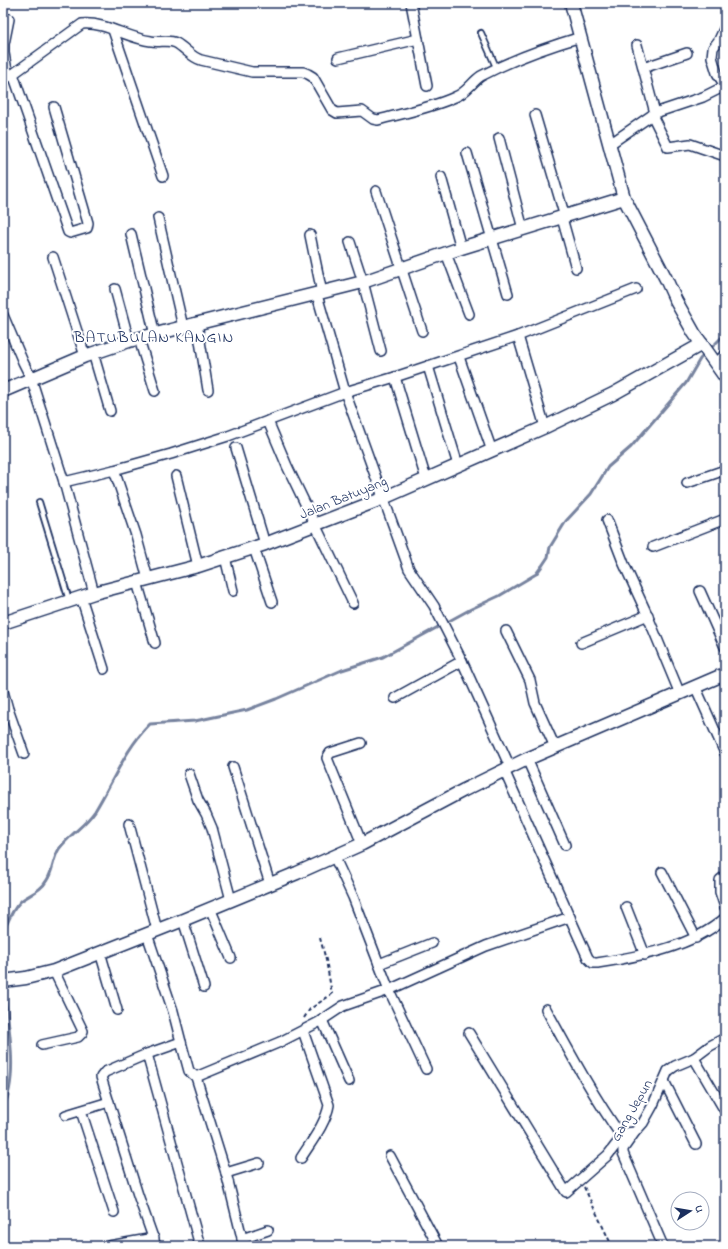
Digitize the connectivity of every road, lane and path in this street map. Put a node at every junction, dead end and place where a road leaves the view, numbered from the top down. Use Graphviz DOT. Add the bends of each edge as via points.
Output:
graph roads {
  1 [pos="411,3"];
  2 [pos="571,3"];
  3 [pos="9,19"];
  4 [pos="725,27"];
  5 [pos="113,30"];
  6 [pos="481,33"];
  7 [pos="581,37"];
  8 [pos="418,39"];
  9 [pos="637,45"];
  10 [pos="687,53"];
  11 [pos="338,58"];
  12 [pos="643,68"];
  13 [pos="497,69"];
  14 [pos="8,77"];
  15 [pos="426,86"];
  16 [pos="725,86"];
  17 [pos="54,107"];
  18 [pos="654,114"];
  19 [pos="535,115"];
  20 [pos="499,138"];
  21 [pos="610,144"];
  22 [pos="467,153"];
  23 [pos="725,156"];
  24 [pos="163,176"];
  25 [pos="441,176"];
  26 [pos="376,191"];
  27 [pos="624,198"];
  28 [pos="564,217"];
  29 [pos="158,218"];
  30 [pos="523,229"];
  31 [pos="131,234"];
  32 [pos="310,235"];
  33 [pos="493,238"];
  34 [pos="350,242"];
  35 [pos="461,248"];
  36 [pos="446,253"];
  37 [pos="53,256"];
  38 [pos="576,268"];
  39 [pos="401,269"];
  40 [pos="363,282"];
  41 [pos="636,289"];
  42 [pos="115,290"];
  43 [pos="320,294"];
  44 [pos="508,294"];
  45 [pos="469,314"];
  46 [pos="3,315"];
  47 [pos="197,323"];
  48 [pos="183,327"];
  49 [pos="422,331"];
  50 [pos="694,333"];
  51 [pos="155,335"];
  52 [pos="518,336"];
  53 [pos="134,340"];
  54 [pos="704,346"];
  55 [pos="381,351"];
  56 [pos="725,352"];
  57 [pos="89,355"];
  58 [pos="458,357"];
  59 [pos="678,358"];
  60 [pos="714,360"];
  61 [pos="428,366"];
  62 [pos="395,377"];
  63 [pos="725,377"];
  64 [pos="31,378"];
  65 [pos="208,390"];
  66 [pos="3,391"];
  67 [pos="155,391"];
  68 [pos="345,392"];
  69 [pos="110,411"];
  70 [pos="268,421"];
  71 [pos="545,427"];
  72 [pos="236,448"];
  73 [pos="492,451"];
  74 [pos="458,466"];
  75 [pos="114,470"];
  76 [pos="725,470"];
  77 [pos="176,476"];
  78 [pos="426,479"];
  79 [pos="64,482"];
  80 [pos="688,483"];
  81 [pos="383,498"];
  82 [pos="39,502"];
  83 [pos="725,519"];
  84 [pos="608,520"];
  85 [pos="315,525"];
  86 [pos="260,546"];
  87 [pos="653,547"];
  88 [pos="225,557"];
  89 [pos="198,566"];
  90 [pos="143,580"];
  91 [pos="233,591"];
  92 [pos="700,591"];
  93 [pos="94,593"];
  94 [pos="76,599"];
  95 [pos="272,602"];
  96 [pos="353,603"];
  97 [pos="648,615"];
  98 [pos="3,623"];
  99 [pos="506,631"];
  100 [pos="581,642"];
  101 [pos="155,643"];
  102 [pos="725,647"];
  103 [pos="462,661"];
  104 [pos="104,669"];
  105 [pos="725,674"];
  106 [pos="695,686"];
  107 [pos="3,691"];
  108 [pos="680,694"];
  109 [pos="395,698"];
  110 [pos="5,709"];
  111 [pos="361,743"];
  112 [pos="555,747"];
  113 [pos="725,753"];
  114 [pos="24,754"];
  115 [pos="527,759"];
  116 [pos="233,767"];
  117 [pos="507,769"];
  118 [pos="189,774"];
  119 [pos="129,824"];
  120 [pos="362,844"];
  121 [pos="566,845"];
  122 [pos="334,856"];
  123 [pos="662,872"];
  124 [pos="725,876"];
  125 [pos="270,884"];
  126 [pos="231,900"];
  127 [pos="626,907"];
  128 [pos="725,907"];
  129 [pos="210,908"];
  130 [pos="570,917"];
  131 [pos="725,918"];
  132 [pos="183,920"];
  133 [pos="152,932"];
  134 [pos="320,938"];
  135 [pos="696,938"];
  136 [pos="432,944"];
  137 [pos="100,952"];
  138 [pos="645,955"];
  139 [pos="231,958"];
  140 [pos="378,964"];
  141 [pos="54,971"];
  142 [pos="4,981"];
  143 [pos="204,987"];
  144 [pos="389,990"];
  145 [pos="546,1009"];
  146 [pos="117,1010"];
  147 [pos="322,1020"];
  148 [pos="303,1030"];
  149 [pos="469,1034"];
  150 [pos="293,1036"];
  151 [pos="725,1038"];
  152 [pos="181,1042"];
  153 [pos="42,1045"];
  154 [pos="147,1054"];
  155 [pos="694,1058"];
  156 [pos="426,1069"];
  157 [pos="196,1077"];
  158 [pos="349,1081"];
  159 [pos="664,1081"];
  160 [pos="109,1102"];
  161 [pos="81,1111"];
  162 [pos="725,1111"];
  163 [pos="66,1115"];
  164 [pos="635,1132"];
  165 [pos="622,1137"];
  166 [pos="696,1144"];
  167 [pos="390,1156"];
  168 [pos="301,1158"];
  169 [pos="259,1163"];
  170 [pos="226,1173"];
  171 [pos="580,1179"];
  172 [pos="114,1212"];
  173 [pos="268,1230"];
  174 [pos="155,1242"];
  175 [pos="243,1243"];
  176 [pos="109,1246"];
  177 [pos="200,1246"];
  178 [pos="438,1246"];
  179 [pos="612,1246"];
  180 [pos="662,1246"];
  1 -- 8 [label="street"];
  2 -- 7 [label="street"];
  3 -- 14 [label="street" via="4,44"];
  4 -- 16 [label="street" via="713,48 712,57"];
  5 -- 13 [label="street" via="150,41 170,41 195,58 252,72 303,72 313,77 334,112 362,111 375,120 454,98 480,77"];
  5 -- 14 [label="street" via="93,23 82,24"];
  5 -- 24 [label="street"];
  6 -- 13 [label="lane"];
  7 -- 13 [label="street" via="540,50"];
  7 -- 21 [label="street"];
  8 -- 11 [label="street"];
  8 -- 15 [label="street"];
  9 -- 12 [label="street"];
  10 -- 12 [label="street"];
  12 -- 18 [label="street"];
  14 -- 17 [label="street" via="70,233 87,228 88,223"];
  16 -- 18 [label="street"];
  18 -- 21 [label="street"];
  18 -- 23 [label="street" via="668,147 690,144"];
  19 -- 28 [label="street"];
  20 -- 30 [label="street"];
  21 -- 27 [label="street"];
  22 -- 33 [label="street"];
  25 -- 35 [label="street"];
  26 -- 39 [label="street"];
  27 -- 28 [label="street"];
  27 -- 50 [label="street"];
  28 -- 30 [label="street"];
  28 -- 38 [label="street"];
  29 -- 48 [label="street"];
  30 -- 33 [label="street"];
  31 -- 51 [label="street"];
  32 -- 43 [label="street"];
  33 -- 35 [label="street"];
  33 -- 44 [label="street"];
  34 -- 40 [label="street"];
  35 -- 36 [label="street"];
  36 -- 39 [label="street"];
  36 -- 45 [label="street"];
  37 -- 57 [label="street"];
  39 -- 40 [label="street"];
  39 -- 49 [label="street"];
  40 -- 43 [label="street"];
  40 -- 55 [label="street"];
  41 -- 52 [label="street"];
  42 -- 53 [label="street"];
  43 -- 47 [label="street"];
  43 -- 68 [label="street"];
  46 -- 64 [label="street"];
  47 -- 48 [label="street"];
  47 -- 65 [label="street"];
  48 -- 51 [label="street"];
  50 -- 54 [label="street"];
  50 -- 59 [label="street, Jalan Batuyang"];
  51 -- 53 [label="street"];
  52 -- 58 [label="street"];
  52 -- 71 [label="street"];
  53 -- 57 [label="street"];
  53 -- 67 [label="street"];
  54 -- 59 [label="street, Jalan Batuyang"];
  54 -- 60 [label="street"];
  56 -- 60 [label="lane"];
  57 -- 64 [label="street"];
  57 -- 69 [label="street"];
  58 -- 61 [label="street"];
  58 -- 73 [label="street"];
  59 -- 71 [label="street, Jalan Batuyang" via="613,394"];
  60 -- 63 [label="street"];
  61 -- 62 [label="street"];
  61 -- 74 [label="street"];
  62 -- 68 [label="street"];
  62 -- 78 [label="street"];
  64 -- 66 [label="street"];
  64 -- 79 [label="street"];
  68 -- 70 [label="street"];
  68 -- 81 [label="street"];
  70 -- 75 [label="street" via="228,436"];
  70 -- 85 [label="street"];
  71 -- 73 [label="street, Jalan Batuyang"];
  72 -- 86 [label="street"];
  73 -- 74 [label="street, Jalan Batuyang"];
  74 -- 78 [label="street, Jalan Batuyang"];
  75 -- 79 [label="street"];
  75 -- 90 [label="street" via="136,535"];
  76 -- 80 [label="street"];
  77 -- 89 [label="street"];
  78 -- 81 [label="street, Jalan Batuyang"];
  79 -- 93 [label="street"];
  81 -- 85 [label="street, Jalan Batuyang"];
  81 -- 103 [label="street" via="409,569 428,595"];
  82 -- 94 [label="lane"];
  83 -- 87 [label="street"];
  84 -- 97 [label="street" via="624,564"];
  85 -- 86 [label="street, Jalan Batuyang"];
  85 -- 96 [label="street"];
  86 -- 88 [label="street, Jalan Batuyang"];
  86 -- 95 [label="street"];
  88 -- 89 [label="street, Jalan Batuyang"];
  88 -- 91 [label="street"];
  89 -- 90 [label="street, Jalan Batuyang"];
  90 -- 93 [label="street, Jalan Batuyang"];
  90 -- 101 [label="street"];
  92 -- 102 [label="street"];
  93 -- 94 [label="street, Jalan Batuyang"];
  94 -- 98 [label="street, Jalan Batuyang"];
  94 -- 104 [label="street"];
  97 -- 100 [label="street"];
  97 -- 108 [label="street"];
  99 -- 112 [label="street" via="530,680 535,703"];
  103 -- 109 [label="street"];
  103 -- 117 [label="street"];
  105 -- 106 [label="street"];
  106 -- 108 [label="street"];
  106 -- 113 [label="street"];
  107 -- 110 [label="street"];
  108 -- 112 [label="street"];
  110 -- 114 [label="street"];
  111 -- 120 [label="street" via="330,753 327,758"];
  112 -- 115 [label="street"];
  115 -- 117 [label="street"];
  115 -- 121 [label="street"];
  116 -- 125 [label="street"];
  117 -- 120 [label="street"];
  117 -- 130 [label="street"];
  118 -- 126 [label="street" via="212,828"];
  119 -- 133 [label="street"];
  120 -- 122 [label="street"];
  122 -- 125 [label="street"];
  122 -- 140 [label="street" via="353,897"];
  123 -- 135 [label="street"];
  124 -- 128 [label="street" via="720,880 720,888"];
  125 -- 126 [label="street"];
  126 -- 129 [label="street"];
  127 -- 138 [label="street"];
  129 -- 132 [label="street"];
  129 -- 139 [label="street"];
  130 -- 138 [label="street" via="588,958 593,963"];
  130 -- 144 [label="street" via="486,946"];
  131 -- 135 [label="street"];
  132 -- 133 [label="street"];
  132 -- 143 [label="street"];
  133 -- 137 [label="street"];
  133 -- 152 [label="street"];
  134 -- 150 [label="path" via="332,994 310,1009"];
  135 -- 138 [label="street"];
  136 -- 140 [label="street"];
  137 -- 141 [label="street"];
  137 -- 146 [label="street"];
  140 -- 144 [label="street"];
  141 -- 142 [label="street"];
  141 -- 153 [label="street" via="83,1031 78,1036"];
  144 -- 147 [label="street" via="343,1006"];
  144 -- 156 [label="street"];
  145 -- 165 [label="street" via="603,1111"];
  147 -- 148 [label="street"];
  147 -- 158 [label="street"];
  148 -- 150 [label="street"];
  148 -- 168 [label="street" via="329,1104 320,1128"];
  149 -- 171 [label="street" via="564,1190 568,1192"];
  150 -- 157 [label="street"];
  151 -- 155 [label="street, Gang Jepun"];
  152 -- 154 [label="street"];
  152 -- 157 [label="street" via="189,1071"];
  154 -- 160 [label="street" via="101,1075"];
  154 -- 177 [label="street"];
  155 -- 159 [label="street, Gang Jepun" via="668,1071"];
  155 -- 162 [label="street"];
  157 -- 170 [label="street"];
  159 -- 164 [label="street, Gang Jepun" via="643,1123"];
  159 -- 166 [label="street"];
  160 -- 161 [label="street"];
  160 -- 174 [label="street"];
  161 -- 163 [label="street"];
  161 -- 172 [label="street"];
  164 -- 165 [label="street" via="626,1132"];
  164 -- 180 [label="street, Gang Jepun" via="623,1153"];
  165 -- 171 [label="street" via="608,1155"];
  167 -- 178 [label="street"];
  169 -- 170 [label="street"];
  170 -- 175 [label="street"];
  171 -- 179 [label="path"];
  173 -- 175 [label="street"];
  174 -- 176 [label="street"];
}
